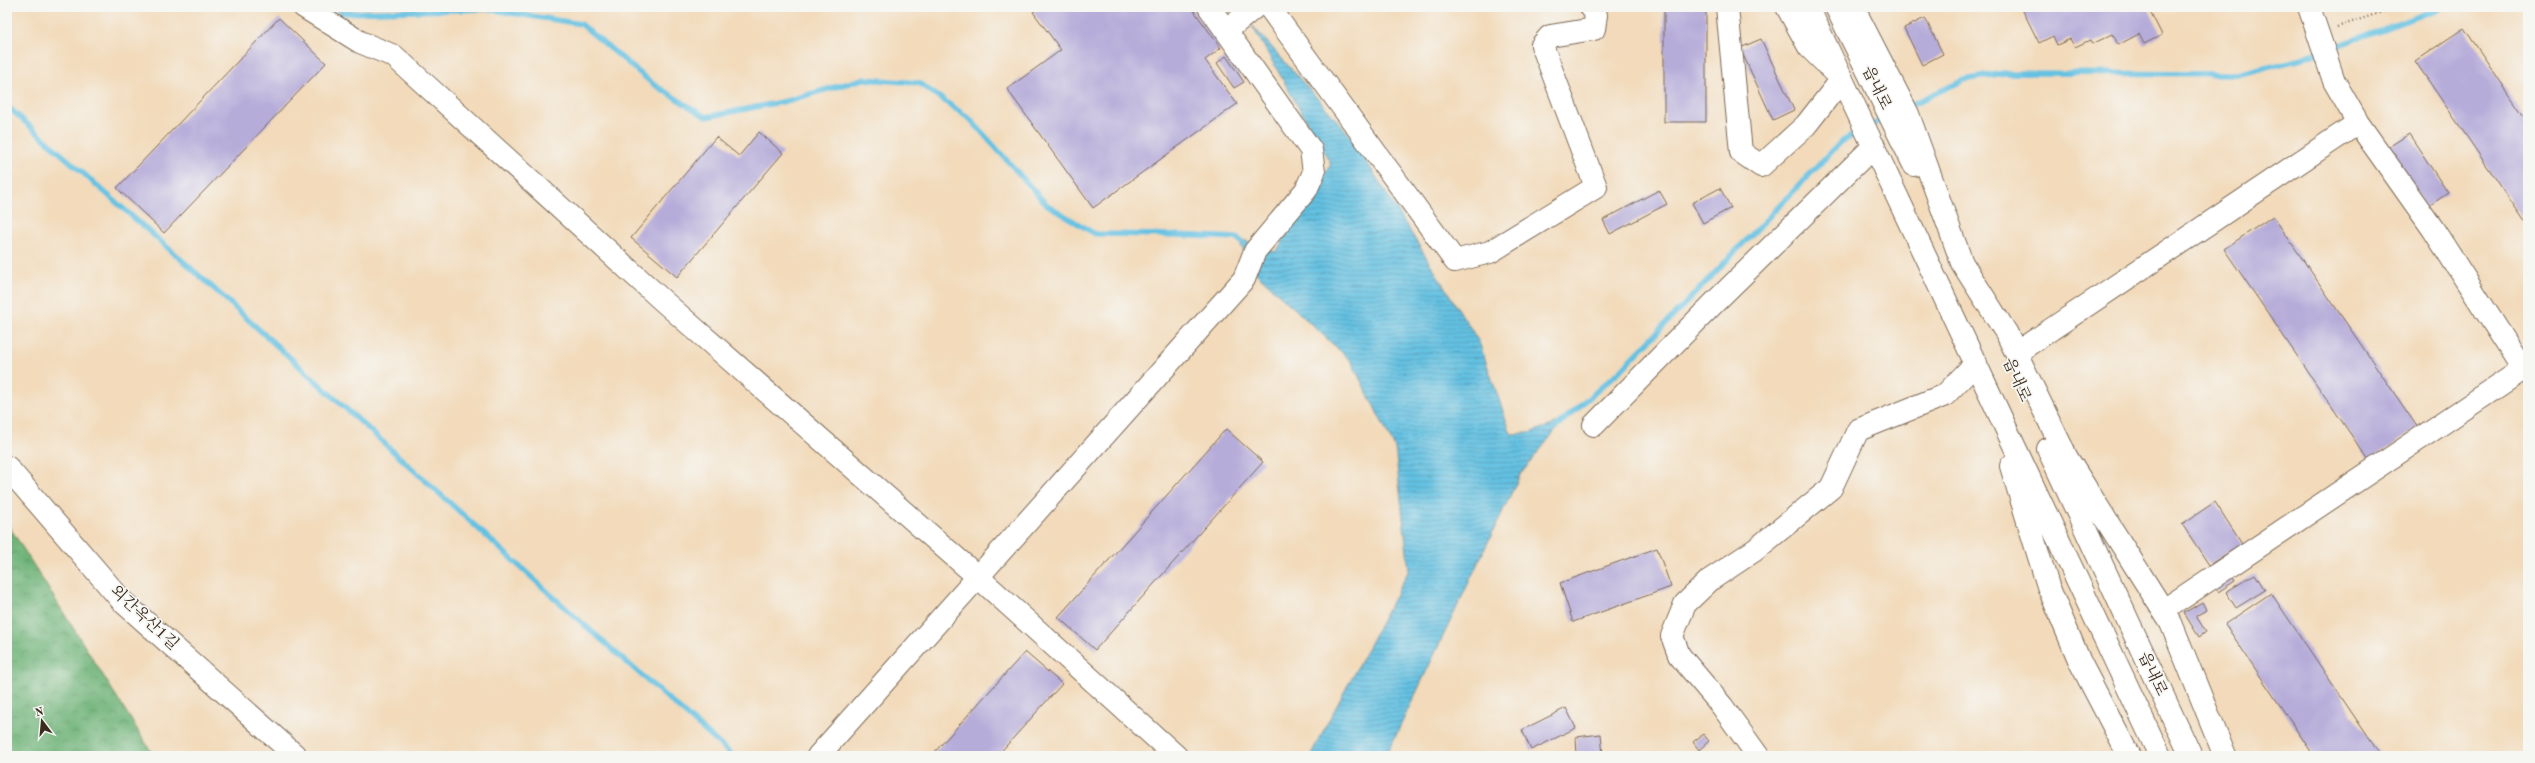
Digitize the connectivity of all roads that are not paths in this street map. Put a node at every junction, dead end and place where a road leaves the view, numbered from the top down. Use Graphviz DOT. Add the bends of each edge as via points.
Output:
graph roads {
  1 [pos="304,7"];
  2 [pos="1209,7"];
  3 [pos="1255,7"];
  4 [pos="1269,7"];
  5 [pos="1591,7"];
  6 [pos="1727,7"];
  7 [pos="1787,7"];
  8 [pos="1808,7"];
  9 [pos="1836,7"];
  10 [pos="1853,7"];
  11 [pos="2309,7"];
  12 [pos="1226,31"];
  13 [pos="1842,79"];
  14 [pos="2358,123"];
  15 [pos="1872,143"];
  16 [pos="1962,263"];
  17 [pos="2016,353"];
  18 [pos="1976,363"];
  19 [pos="2526,368"];
  20 [pos="1594,425"];
  21 [pos="7,467"];
  22 [pos="978,577"];
  23 [pos="2164,610"];
  24 [pos="296,756"];
  25 [pos="818,756"];
  26 [pos="1176,756"];
  27 [pos="1758,756"];
  28 [pos="2129,756"];
  29 [pos="2160,756"];
  30 [pos="2191,756"];
  31 [pos="2225,756"];
  1 -- 22 [label="street" via="360,42 394,56 662,300"];
  2 -- 12 [label="street"];
  3 -- 12 [label="street"];
  4 -- 5 [label="street" via="1455,261 1490,252 1596,187 1542,45 1550,36 1594,29 1596,15"];
  6 -- 13 [label="street" via="1741,152 1762,166 1806,124"];
  7 -- 13 [label="street" via="1809,47"];
  8 -- 13 [label="street, 읍내로"];
  9 -- 16 [label="street, 읍내로"];
  10 -- 16 [label="street" via="1904,105"];
  11 -- 14 [label="street" via="2328,67"];
  12 -- 22 [label="street" via="1311,150 1314,172 1306,190 1255,251 1244,279"];
  13 -- 15 [label="street, 읍내로"];
  14 -- 17 [label="street"];
  14 -- 19 [label="street" via="2433,228"];
  15 -- 18 [label="street, 읍내로"];
  15 -- 20 [label="street"];
  16 -- 17 [label="street" via="2007,334"];
  16 -- 30 [label="street, 읍내로"];
  17 -- 23 [label="street" via="2067,458"];
  18 -- 27 [label="street" via="1945,395 1858,430 1830,488 1755,550 1710,580 1685,604 1672,636 1679,655 1722,706"];
  18 -- 28 [label="street" via="1975,390 2012,469 2050,593 2080,662"];
  18 -- 29 [label="street, 읍내로"];
  19 -- 23 [label="street"];
  21 -- 24 [label="street, 외간옥산1길" via="123,602"];
  22 -- 25 [label="street"];
  22 -- 26 [label="street"];
  23 -- 31 [label="street"];
}
